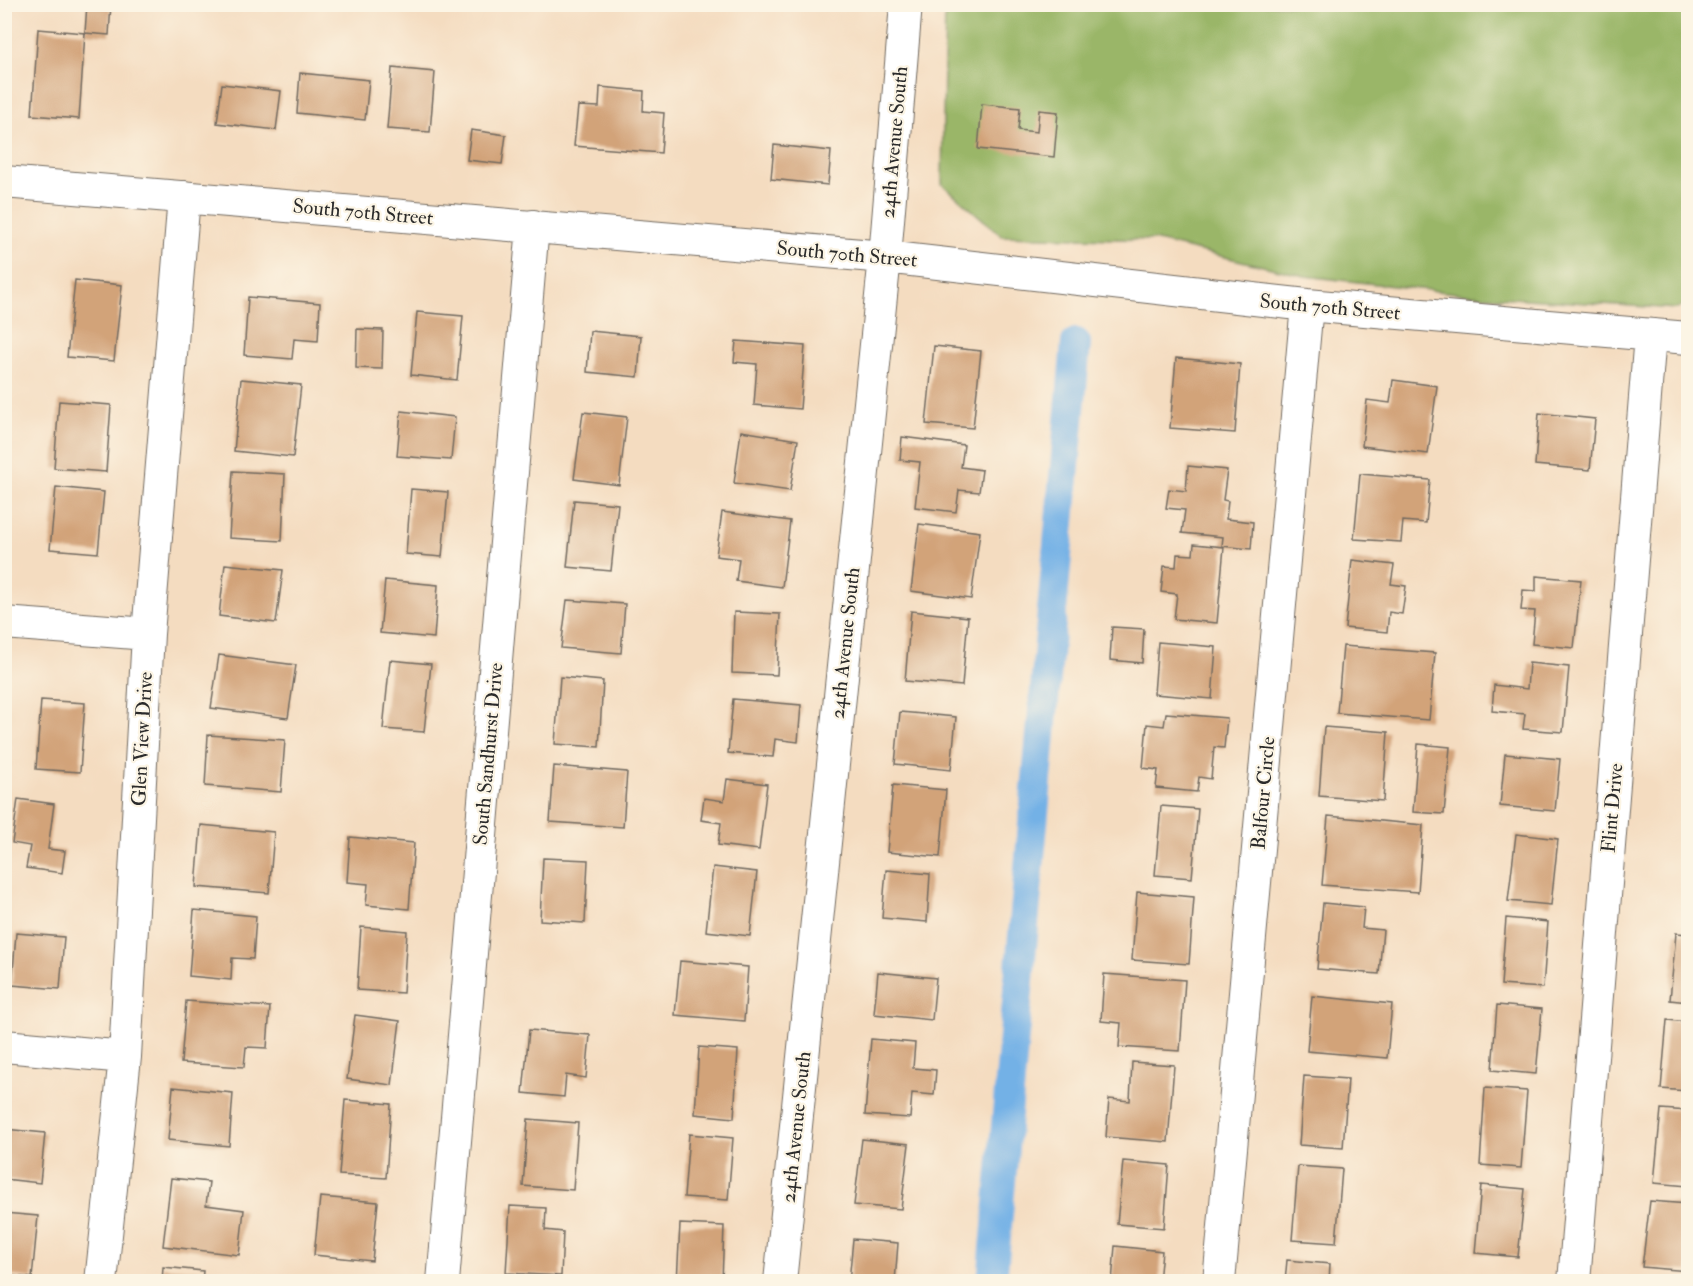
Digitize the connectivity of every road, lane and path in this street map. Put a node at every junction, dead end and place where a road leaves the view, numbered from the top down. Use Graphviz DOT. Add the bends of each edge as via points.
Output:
graph roads {
  1 [pos="906,4"];
  2 [pos="4,182"];
  3 [pos="184,197"];
  4 [pos="533,226"];
  5 [pos="885,256"];
  6 [pos="1307,306"];
  7 [pos="1650,335"];
  8 [pos="1689,338"];
  9 [pos="4,623"];
  10 [pos="148,634"];
  11 [pos="4,1046"];
  12 [pos="125,1057"];
  13 [pos="101,1281"];
  14 [pos="443,1281"];
  15 [pos="780,1281"];
  16 [pos="1219,1281"];
  17 [pos="1574,1281"];
  1 -- 5 [label="street, 24th Avenue South"];
  2 -- 3 [label="street, South 70th Street"];
  3 -- 4 [label="street, South 70th Street"];
  3 -- 10 [label="street, Glen View Drive"];
  4 -- 5 [label="street, South 70th Street"];
  4 -- 14 [label="street, South Sandhurst Drive"];
  5 -- 6 [label="street, South 70th Street"];
  5 -- 15 [label="street, 24th Avenue South"];
  6 -- 7 [label="street, South 70th Street"];
  6 -- 16 [label="street, Balfour Circle"];
  7 -- 8 [label="street, South 70th Street"];
  7 -- 17 [label="street, Flint Drive"];
  9 -- 10 [label="street"];
  10 -- 12 [label="street, Glen View Drive"];
  11 -- 12 [label="street"];
  12 -- 13 [label="street, Glen View Drive"];
}
